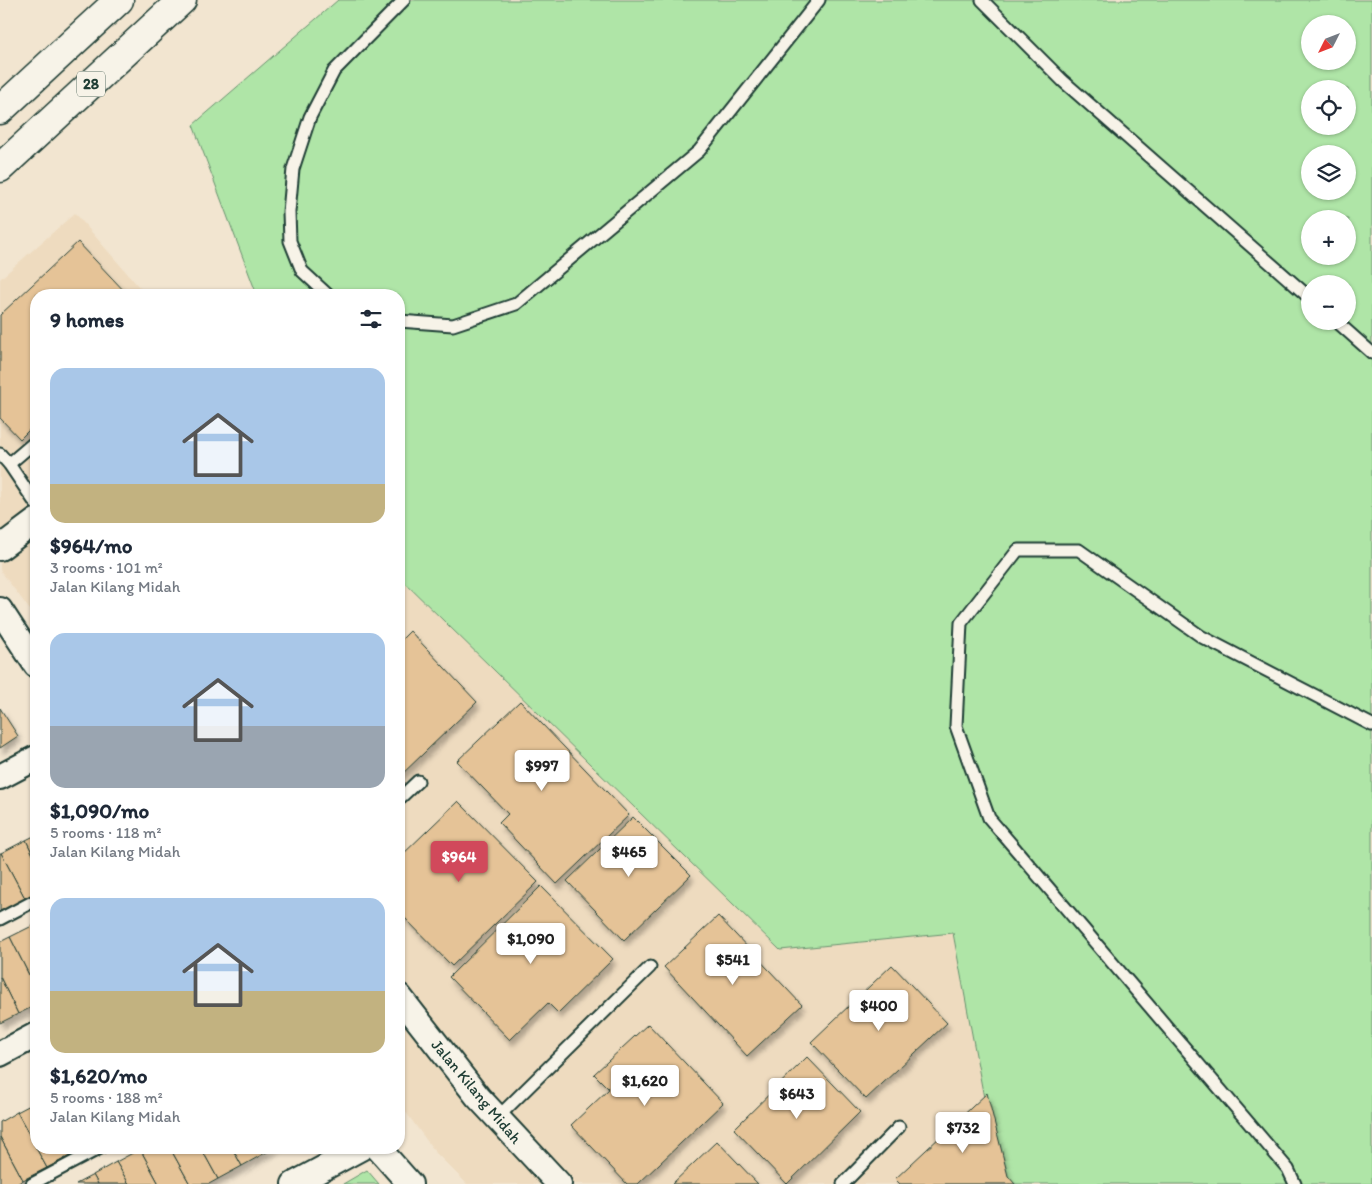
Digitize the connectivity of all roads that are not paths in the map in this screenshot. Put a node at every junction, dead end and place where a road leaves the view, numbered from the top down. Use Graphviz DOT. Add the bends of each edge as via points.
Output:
graph roads {
  1 [pos="119,0"];
  2 [pos="182,0"];
  3 [pos="404,0"];
  4 [pos="819,0"];
  5 [pos="982,0"];
  6 [pos="0,110"];
  7 [pos="0,168"];
  8 [pos="322,289"];
  9 [pos="1301,290"];
  10 [pos="405,321"];
  11 [pos="1346,330"];
  12 [pos="1372,353"];
  13 [pos="30,446"];
  14 [pos="0,454"];
  15 [pos="9,464"];
  16 [pos="30,495"];
  17 [pos="30,526"];
  18 [pos="0,548"];
  19 [pos="0,610"];
  20 [pos="30,657"];
  21 [pos="1372,724"];
  22 [pos="30,761"];
  23 [pos="0,776"];
  24 [pos="418,780"];
  25 [pos="405,793"];
  26 [pos="30,903"];
  27 [pos="0,919"];
  28 [pos="650,967"];
  29 [pos="405,1004"];
  30 [pos="30,1037"];
  31 [pos="0,1053"];
  32 [pos="498,1118"];
  33 [pos="899,1127"];
  34 [pos="89,1154"];
  35 [pos="350,1154"];
  36 [pos="383,1154"];
  37 [pos="32,1184"];
  38 [pos="294,1184"];
  39 [pos="410,1184"];
  40 [pos="559,1184"];
  41 [pos="844,1184"];
  42 [pos="1295,1184"];
  1 -- 6 [label="highway, 28"];
  2 -- 7 [label="highway, 28"];
  3 -- 8 [label="lane" via="334,71 310,117 293,169 290,241 302,271"];
  4 -- 10 [label="lane" via="699,151 516,304 453,325"];
  5 -- 9 [label="lane" via="1064,81"];
  11 -- 12 [label="lane"];
  13 -- 15 [label="lane"];
  14 -- 15 [label="lane"];
  15 -- 16 [label="lane"];
  17 -- 18 [label="street"];
  19 -- 20 [label="street"];
  21 -- 42 [label="lane" via="1202,637 1079,550 1018,550 961,623 956,726 989,818 1288,1169"];
  22 -- 23 [label="street"];
  24 -- 25 [label="lane"];
  26 -- 27 [label="lane"];
  28 -- 32 [label="lane"];
  29 -- 32 [label="street, Jalan Kilang Midah"];
  30 -- 31 [label="street"];
  32 -- 40 [label="street, Jalan Kilang Midah"];
  33 -- 41 [label="lane"];
  34 -- 37 [label="lane"];
  35 -- 38 [label="street"];
  36 -- 39 [label="street"];
}
